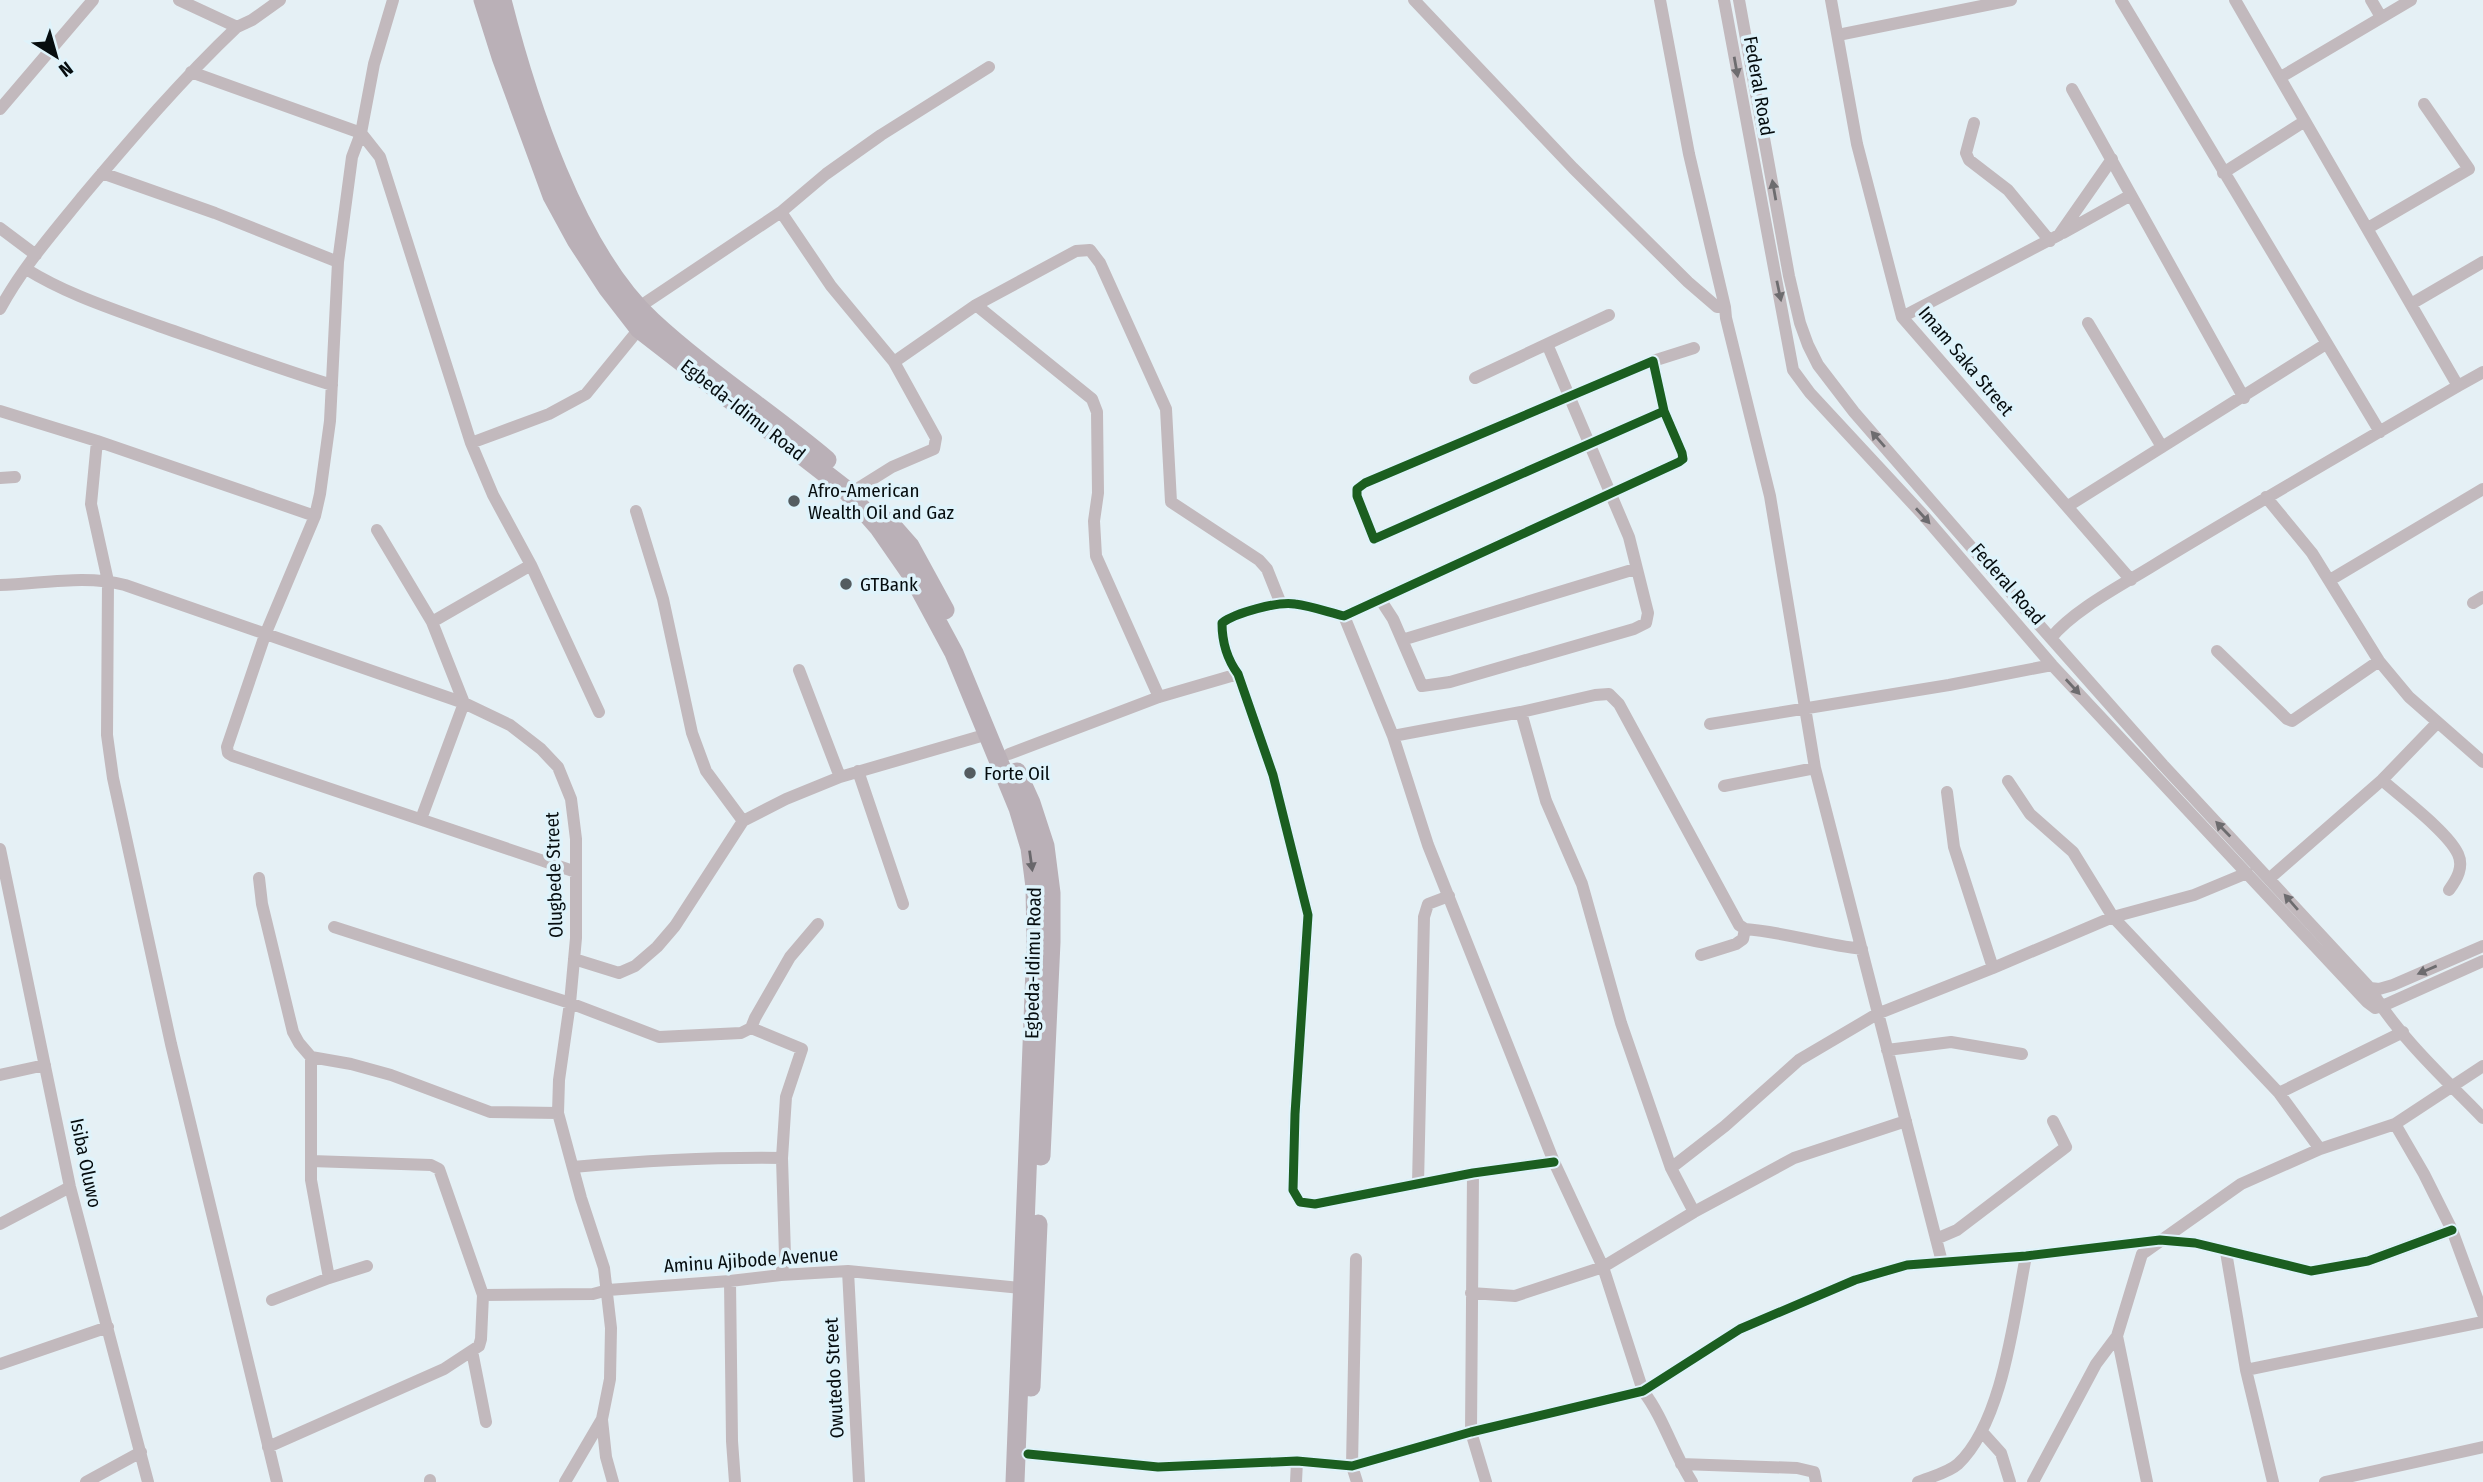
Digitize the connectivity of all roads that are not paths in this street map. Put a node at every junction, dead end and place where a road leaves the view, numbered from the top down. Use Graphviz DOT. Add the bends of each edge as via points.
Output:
graph roads {
  1 [pos="93,0"];
  2 [pos="178,0"];
  3 [pos="280,0"];
  4 [pos="393,0"];
  5 [pos="483,0"];
  6 [pos="502,0"];
  7 [pos="1414,0"];
  8 [pos="1660,0"];
  9 [pos="1724,0"];
  10 [pos="1739,0"];
  11 [pos="1832,0"];
  12 [pos="2011,0"];
  13 [pos="2121,0"];
  14 [pos="2235,0"];
  15 [pos="2371,0"];
  16 [pos="2411,0"];
  17 [pos="2381,17"];
  18 [pos="237,27"];
  19 [pos="1838,35"];
  20 [pos="508,55"];
  21 [pos="989,67"];
  22 [pos="191,72"];
  23 [pos="2281,78"];
  24 [pos="2072,89"];
  25 [pos="2424,104"];
  26 [pos="0,109"];
  27 [pos="2305,121"];
  28 [pos="1974,123"];
  29 [pos="360,133"];
  30 [pos="2112,159"];
  31 [pos="102,173"];
  32 [pos="2224,173"];
  33 [pos="2131,195"];
  34 [pos="781,212"];
  35 [pos="0,228"];
  36 [pos="2368,228"];
  37 [pos="2055,238"];
  38 [pos="36,255"];
  39 [pos="338,262"];
  40 [pos="2483,262"];
  41 [pos="26,269"];
  42 [pos="2411,304"];
  43 [pos="976,305"];
  44 [pos="639,307"];
  45 [pos="1725,307"];
  46 [pos="0,309"];
  47 [pos="1609,315"];
  48 [pos="1902,317"];
  49 [pos="2088,323"];
  50 [pos="639,329"];
  51 [pos="1547,344"];
  52 [pos="2326,344"];
  53 [pos="1694,348"];
  54 [pos="1653,361"];
  55 [pos="894,362"];
  56 [pos="2483,372"];
  57 [pos="1475,379"];
  58 [pos="332,385"];
  59 [pos="2458,386"];
  60 [pos="1570,396"];
  61 [pos="2244,398"];
  62 [pos="742,401"];
  63 [pos="0,411"];
  64 [pos="1664,411"];
  65 [pos="2380,432"];
  66 [pos="97,441"];
  67 [pos="471,443"];
  68 [pos="1589,445"];
  69 [pos="2162,447"];
  70 [pos="1909,474"];
  71 [pos="15,477"];
  72 [pos="0,478"];
  73 [pos="1896,486"];
  74 [pos="860,487"];
  75 [pos="2483,489"];
  76 [pos="1608,493"];
  77 [pos="2266,497"];
  78 [pos="2068,506"];
  79 [pos="636,511"];
  80 [pos="315,516"];
  81 [pos="377,530"];
  82 [pos="531,565"];
  83 [pos="1635,569"];
  84 [pos="108,580"];
  85 [pos="2131,580"];
  86 [pos="2330,580"];
  87 [pos="0,585"];
  88 [pos="1380,599"];
  89 [pos="1281,604"];
  90 [pos="1344,616"];
  91 [pos="432,622"];
  92 [pos="265,635"];
  93 [pos="2051,639"];
  94 [pos="1402,640"];
  95 [pos="2217,651"];
  96 [pos="2379,662"];
  97 [pos="2052,665"];
  98 [pos="799,670"];
  99 [pos="1238,674"];
  100 [pos="1158,697"];
  101 [pos="464,703"];
  102 [pos="1803,707"];
  103 [pos="599,712"];
  104 [pos="1521,712"];
  105 [pos="2437,723"];
  106 [pos="1710,724"];
  107 [pos="988,734"];
  108 [pos="1393,736"];
  109 [pos="1009,754"];
  110 [pos="2483,762"];
  111 [pos="1815,768"];
  112 [pos="858,771"];
  113 [pos="841,777"];
  114 [pos="2382,780"];
  115 [pos="2008,782"];
  116 [pos="1724,786"];
  117 [pos="1947,792"];
  118 [pos="421,820"];
  119 [pos="743,821"];
  120 [pos="0,849"];
  121 [pos="576,873"];
  122 [pos="2247,873"];
  123 [pos="258,878"];
  124 [pos="2270,878"];
  125 [pos="2449,890"];
  126 [pos="1449,896"];
  127 [pos="903,904"];
  128 [pos="2113,917"];
  129 [pos="818,924"];
  130 [pos="334,928"];
  131 [pos="1745,929"];
  132 [pos="2483,946"];
  133 [pos="1862,949"];
  134 [pos="1701,955"];
  135 [pos="574,959"];
  136 [pos="2483,961"];
  137 [pos="1993,968"];
  138 [pos="2370,988"];
  139 [pos="570,1003"];
  140 [pos="2380,1006"];
  141 [pos="1877,1014"];
  142 [pos="751,1028"];
  143 [pos="2403,1032"];
  144 [pos="1887,1050"];
  145 [pos="2022,1054"];
  146 [pos="311,1057"];
  147 [pos="45,1065"];
  148 [pos="2483,1066"];
  149 [pos="0,1075"];
  150 [pos="2452,1086"];
  151 [pos="2279,1093"];
  152 [pos="558,1112"];
  153 [pos="2483,1118"];
  154 [pos="1906,1121"];
  155 [pos="2053,1121"];
  156 [pos="2395,1124"];
  157 [pos="2320,1149"];
  158 [pos="782,1158"];
  159 [pos="311,1161"];
  160 [pos="1554,1162"];
  161 [pos="573,1167"];
  162 [pos="1671,1168"];
  163 [pos="1473,1173"];
  164 [pos="1418,1184"];
  165 [pos="70,1187"];
  166 [pos="1694,1212"];
  167 [pos="0,1224"];
  168 [pos="2452,1230"];
  169 [pos="1936,1239"];
  170 [pos="2160,1240"];
  171 [pos="2226,1252"];
  172 [pos="2026,1256"];
  173 [pos="1356,1259"];
  174 [pos="1942,1262"];
  175 [pos="367,1266"];
  176 [pos="1603,1267"];
  177 [pos="848,1271"];
  178 [pos="781,1275"];
  179 [pos="329,1278"];
  180 [pos="730,1281"];
  181 [pos="1021,1288"];
  182 [pos="608,1290"];
  183 [pos="1471,1293"];
  184 [pos="484,1295"];
  185 [pos="272,1300"];
  186 [pos="2483,1314"];
  187 [pos="2483,1322"];
  188 [pos="108,1327"];
  189 [pos="2117,1336"];
  190 [pos="472,1351"];
  191 [pos="0,1364"];
  192 [pos="2246,1370"];
  193 [pos="1643,1391"];
  194 [pos="602,1419"];
  195 [pos="486,1422"];
  196 [pos="1471,1432"];
  197 [pos="1983,1433"];
  198 [pos="268,1447"];
  199 [pos="2483,1447"];
  200 [pos="141,1452"];
  201 [pos="1028,1454"];
  202 [pos="1297,1461"];
  203 [pos="1681,1464"];
  204 [pos="1352,1466"];
  205 [pos="86,1482"];
  206 [pos="148,1482"];
  207 [pos="277,1482"];
  208 [pos="565,1482"];
  209 [pos="613,1482"];
  210 [pos="735,1482"];
  211 [pos="859,1482"];
  212 [pos="1014,1482"];
  213 [pos="1027,1482"];
  214 [pos="1296,1482"];
  215 [pos="1357,1482"];
  216 [pos="1486,1482"];
  217 [pos="1692,1482"];
  218 [pos="1816,1482"];
  219 [pos="1918,1482"];
  220 [pos="2010,1482"];
  221 [pos="2033,1482"];
  222 [pos="2147,1482"];
  223 [pos="2273,1482"];
  224 [pos="2325,1482"];
  1 -- 26 [label="street"];
  2 -- 18 [label="street"];
  3 -- 18 [label="street"];
  4 -- 29 [label="street"];
  5 -- 20 [label="main road, Egbeda-Idimu Road"];
  6 -- 20 [label="main road, Egbeda-Idimu Road"];
  7 -- 45 [label="street" via="1688,282 1717,307"];
  8 -- 45 [label="street" via="1689,154"];
  9 -- 73 [label="street, Federal Road, one-way" via="1793,370"];
  70 -- 10 [label="street, Federal Road, one-way" via="1854,412 1808,345 1789,276"];
  11 -- 19 [label="street, Imam Saka Street"];
  12 -- 19 [label="street"];
  13 -- 32 [label="street"];
  14 -- 23 [label="street"];
  15 -- 17 [label="street"];
  16 -- 17 [label="street"];
  17 -- 23 [label="street"];
  18 -- 22 [label="street"];
  19 -- 48 [label="street, Imam Saka Street" via="1857,144"];
  20 -- 44 [label="main road, Egbeda-Idimu Road" via="570,198 607,266"];
  20 -- 50 [label="main road, Egbeda-Idimu Road" via="552,196 576,240"];
  21 -- 34 [label="street" via="881,135"];
  22 -- 29 [label="street"];
  22 -- 31 [label="street"];
  23 -- 27 [label="street"];
  24 -- 30 [label="street"];
  25 -- 36 [label="street" via="2469,169"];
  27 -- 32 [label="street"];
  27 -- 36 [label="street"];
  28 -- 37 [label="street" via="1966,153 1969,160 2008,190"];
  29 -- 39 [label="street" via="352,157"];
  29 -- 67 [label="street" via="380,158 394,194"];
  30 -- 33 [label="street"];
  30 -- 37 [label="street"];
  31 -- 38 [label="street"];
  31 -- 39 [label="street"];
  32 -- 52 [label="street"];
  33 -- 37 [label="street"];
  33 -- 61 [label="street"];
  34 -- 44 [label="street"];
  34 -- 55 [label="street" via="831,286"];
  35 -- 38 [label="street"];
  36 -- 42 [label="street"];
  37 -- 48 [label="street"];
  38 -- 41 [label="street"];
  39 -- 58 [label="street"];
  40 -- 42 [label="street"];
  41 -- 46 [label="street"];
  41 -- 58 [label="street" via="107,308"];
  42 -- 59 [label="street"];
  43 -- 55 [label="street"];
  43 -- 89 [label="street" via="1076,251 1090,250 1166,409 1171,502 1259,560"];
  43 -- 100 [label="street" via="1092,399 1097,412 1096,556"];
  44 -- 62 [label="main road, Egbeda-Idimu Road"];
  45 -- 102 [label="street" via="1770,496"];
  47 -- 51 [label="street"];
  48 -- 78 [label="street, Imam Saka Street"];
  49 -- 69 [label="street"];
  50 -- 62 [label="main road, Egbeda-Idimu Road"];
  50 -- 67 [label="street" via="586,394 549,414"];
  51 -- 57 [label="street"];
  51 -- 60 [label="street"];
  52 -- 61 [label="street"];
  52 -- 65 [label="street"];
  53 -- 54 [label="street"];
  54 -- 60 [label="street"];
  54 -- 64 [label="street"];
  55 -- 74 [label="street" via="936,443 934,449"];
  56 -- 59 [label="street"];
  58 -- 80 [label="street"];
  59 -- 65 [label="street"];
  60 -- 68 [label="street"];
  60 -- 68 [label="street" via="1364,483 1357,496 1374,539"];
  61 -- 69 [label="street"];
  62 -- 74 [label="main road, Egbeda-Idimu Road"];
  62 -- 107 [label="main road, Egbeda-Idimu Road" via="844,488 879,528 913,577 954,653"];
  63 -- 66 [label="street"];
  64 -- 68 [label="street"];
  64 -- 76 [label="street" via="1683,459"];
  65 -- 77 [label="street"];
  66 -- 80 [label="street"];
  66 -- 84 [label="street" via="91,504"];
  67 -- 82 [label="street"];
  68 -- 76 [label="street"];
  69 -- 78 [label="street"];
  70 -- 73 [label="street"];
  70 -- 93 [label="street, Federal Road"];
  71 -- 72 [label="street"];
  73 -- 97 [label="street, Federal Road, one-way"];
  74 -- 109 [label="main road, Egbeda-Idimu Road" via="910,547 933,586"];
  75 -- 86 [label="street"];
  76 -- 83 [label="street" via="1629,537"];
  76 -- 88 [label="street"];
  77 -- 85 [label="street"];
  77 -- 86 [label="street"];
  78 -- 85 [label="street, Imam Saka Street"];
  79 -- 119 [label="street" via="663,599 692,733 706,771"];
  80 -- 92 [label="street"];
  81 -- 91 [label="street"];
  82 -- 91 [label="street"];
  82 -- 103 [label="street"];
  83 -- 94 [label="street"];
  83 -- 94 [label="street" via="1648,613 1646,623 1634,629 1422,686"];
  84 -- 87 [label="street, Olugbede Street"];
  84 -- 92 [label="street, Olugbede Street"];
  84 -- 198 [label="street" via="107,735 113,778 171,1044"];
  85 -- 93 [label="street" via="2067,621"];
  86 -- 96 [label="street"];
  88 -- 90 [label="street"];
  88 -- 94 [label="street"];
  89 -- 90 [label="street"];
  89 -- 99 [label="street" via="1222,623 1230,662"];
  90 -- 108 [label="street"];
  91 -- 101 [label="street"];
  92 -- 101 [label="street, Olugbede Street"];
  92 -- 118 [label="street" via="227,747 229,753"];
  124 -- 93 [label="street, Federal Road, one-way"];
  95 -- 96 [label="street" via="2292,721"];
  96 -- 105 [label="street"];
  97 -- 102 [label="street"];
  97 -- 122 [label="street, Federal Road, one-way"];
  98 -- 113 [label="street"];
  99 -- 100 [label="street"];
  99 -- 164 [label="street" via="1273,775 1308,915 1293,1190 1300,1202 1314,1204"];
  100 -- 109 [label="street"];
  101 -- 118 [label="street"];
  101 -- 121 [label="street, Olugbede Street" via="510,725 558,767 571,799"];
  102 -- 106 [label="street"];
  102 -- 111 [label="street"];
  104 -- 108 [label="street"];
  104 -- 131 [label="street" via="1609,694 1619,704 1731,913"];
  104 -- 162 [label="street" via="1546,801 1582,884 1621,1023"];
  105 -- 110 [label="street"];
  105 -- 114 [label="street"];
  107 -- 112 [label="street"];
  107 -- 181 [label="main road, Egbeda-Idimu Road, one-way" via="1018,808 1035,887 1028,1188"];
  108 -- 126 [label="street"];
  109 -- 201 [label="main road, Egbeda-Idimu Road" via="1045,846 1051,893"];
  111 -- 116 [label="street"];
  111 -- 133 [label="street"];
  112 -- 113 [label="street"];
  112 -- 127 [label="street"];
  113 -- 119 [label="street"];
  114 -- 124 [label="street"];
  114 -- 125 [label="street" via="2447,838 2458,854 2458,876"];
  115 -- 128 [label="street" via="2030,814 2073,852"];
  117 -- 137 [label="street" via="1954,847"];
  118 -- 121 [label="street"];
  119 -- 135 [label="street" via="675,926 635,966 619,974"];
  120 -- 147 [label="street, Isiba Oluwo"];
  121 -- 135 [label="street, Olugbede Street"];
  122 -- 128 [label="street" via="2194,895"];
  122 -- 140 [label="street, Federal Road" via="2367,1002"];
  123 -- 146 [label="street" via="293,1031"];
  138 -- 124 [label="street, Federal Road, one-way"];
  126 -- 160 [label="street"];
  126 -- 164 [label="street" via="1428,904 1424,917"];
  128 -- 137 [label="street"];
  128 -- 151 [label="street"];
  129 -- 142 [label="street" via="790,957"];
  130 -- 139 [label="street"];
  131 -- 133 [label="street"];
  131 -- 134 [label="street" via="1736,944"];
  132 -- 138 [label="street, one-way" via="2393,985"];
  133 -- 141 [label="street"];
  135 -- 139 [label="street, Olugbede Street"];
  136 -- 140 [label="street"];
  137 -- 141 [label="street"];
  138 -- 140 [label="street, Federal Road"];
  139 -- 142 [label="street" via="659,1037 730,1034"];
  139 -- 152 [label="street, Olugbede Street"];
  140 -- 143 [label="street"];
  141 -- 144 [label="street"];
  141 -- 162 [label="street" via="1799,1060"];
  142 -- 158 [label="street" via="802,1049 786,1097"];
  143 -- 150 [label="street"];
  143 -- 151 [label="street"];
  144 -- 145 [label="street" via="1951,1042"];
  144 -- 154 [label="street"];
  146 -- 152 [label="street" via="391,1075 490,1112"];
  146 -- 159 [label="street"];
  147 -- 149 [label="street"];
  147 -- 165 [label="street, Isiba Oluwo"];
  148 -- 150 [label="street"];
  150 -- 153 [label="street"];
  150 -- 156 [label="street"];
  151 -- 157 [label="street"];
  152 -- 161 [label="street, Olugbede Street"];
  154 -- 166 [label="street" via="1794,1158"];
  154 -- 169 [label="street"];
  155 -- 169 [label="street" via="2066,1147 1956,1230"];
  156 -- 157 [label="street"];
  156 -- 168 [label="street"];
  157 -- 170 [label="street" via="2241,1184"];
  158 -- 161 [label="street"];
  158 -- 178 [label="street" via="785,1256"];
  159 -- 179 [label="street"];
  159 -- 184 [label="street" via="439,1169"];
  160 -- 163 [label="street"];
  160 -- 176 [label="street"];
  161 -- 182 [label="street, Olugbede Street"];
  162 -- 166 [label="street"];
  163 -- 164 [label="street"];
  163 -- 183 [label="street"];
  165 -- 167 [label="street"];
  165 -- 188 [label="street, Isiba Oluwo"];
  166 -- 176 [label="street"];
  168 -- 171 [label="street" via="2368,1261 2311,1271"];
  168 -- 186 [label="street"];
  169 -- 174 [label="street"];
  170 -- 171 [label="street"];
  170 -- 172 [label="street"];
  170 -- 189 [label="street" via="2142,1254"];
  171 -- 192 [label="street"];
  172 -- 174 [label="street"];
  172 -- 197 [label="street" via="1999,1389"];
  173 -- 204 [label="street"];
  174 -- 193 [label="street" via="1907,1265 1856,1280 1740,1329"];
  175 -- 179 [label="street"];
  176 -- 183 [label="street" via="1515,1296"];
  176 -- 193 [label="street"];
  177 -- 178 [label="street, Aminu Ajibode Avenue"];
  177 -- 181 [label="street, Aminu Ajibode Avenue"];
  177 -- 211 [label="street, Owutedo Street"];
  178 -- 180 [label="street, Aminu Ajibode Avenue"];
  179 -- 185 [label="street"];
  180 -- 182 [label="street, Aminu Ajibode Avenue"];
  180 -- 210 [label="street"];
  181 -- 212 [label="main road, Egbeda-Idimu Road"];
  182 -- 184 [label="street, Aminu Ajibode Avenue"];
  182 -- 194 [label="street, Olugbede Street" via="610,1379"];
  183 -- 196 [label="street"];
  184 -- 190 [label="street" via="481,1339"];
  187 -- 192 [label="street"];
  188 -- 191 [label="street"];
  188 -- 200 [label="street, Isiba Oluwo"];
  189 -- 221 [label="street" via="2096,1364"];
  189 -- 222 [label="street"];
  190 -- 195 [label="street"];
  190 -- 198 [label="street" via="444,1369"];
  192 -- 223 [label="street"];
  193 -- 196 [label="street"];
  193 -- 203 [label="street" via="1655,1406"];
  194 -- 208 [label="street, Olugbede Street"];
  194 -- 209 [label="street"];
  196 -- 204 [label="street"];
  196 -- 216 [label="street"];
  197 -- 219 [label="street" via="1956,1466"];
  197 -- 220 [label="street" via="2001,1453"];
  198 -- 207 [label="street"];
  199 -- 224 [label="street"];
  200 -- 205 [label="street"];
  200 -- 206 [label="street, Isiba Oluwo"];
  201 -- 202 [label="street" via="1158,1467"];
  201 -- 213 [label="main road, Egbeda-Idimu Road"];
  202 -- 204 [label="street"];
  202 -- 214 [label="street"];
  203 -- 217 [label="street"];
  203 -- 218 [label="street" via="1797,1468 1814,1472"];
  204 -- 215 [label="street"];
}
